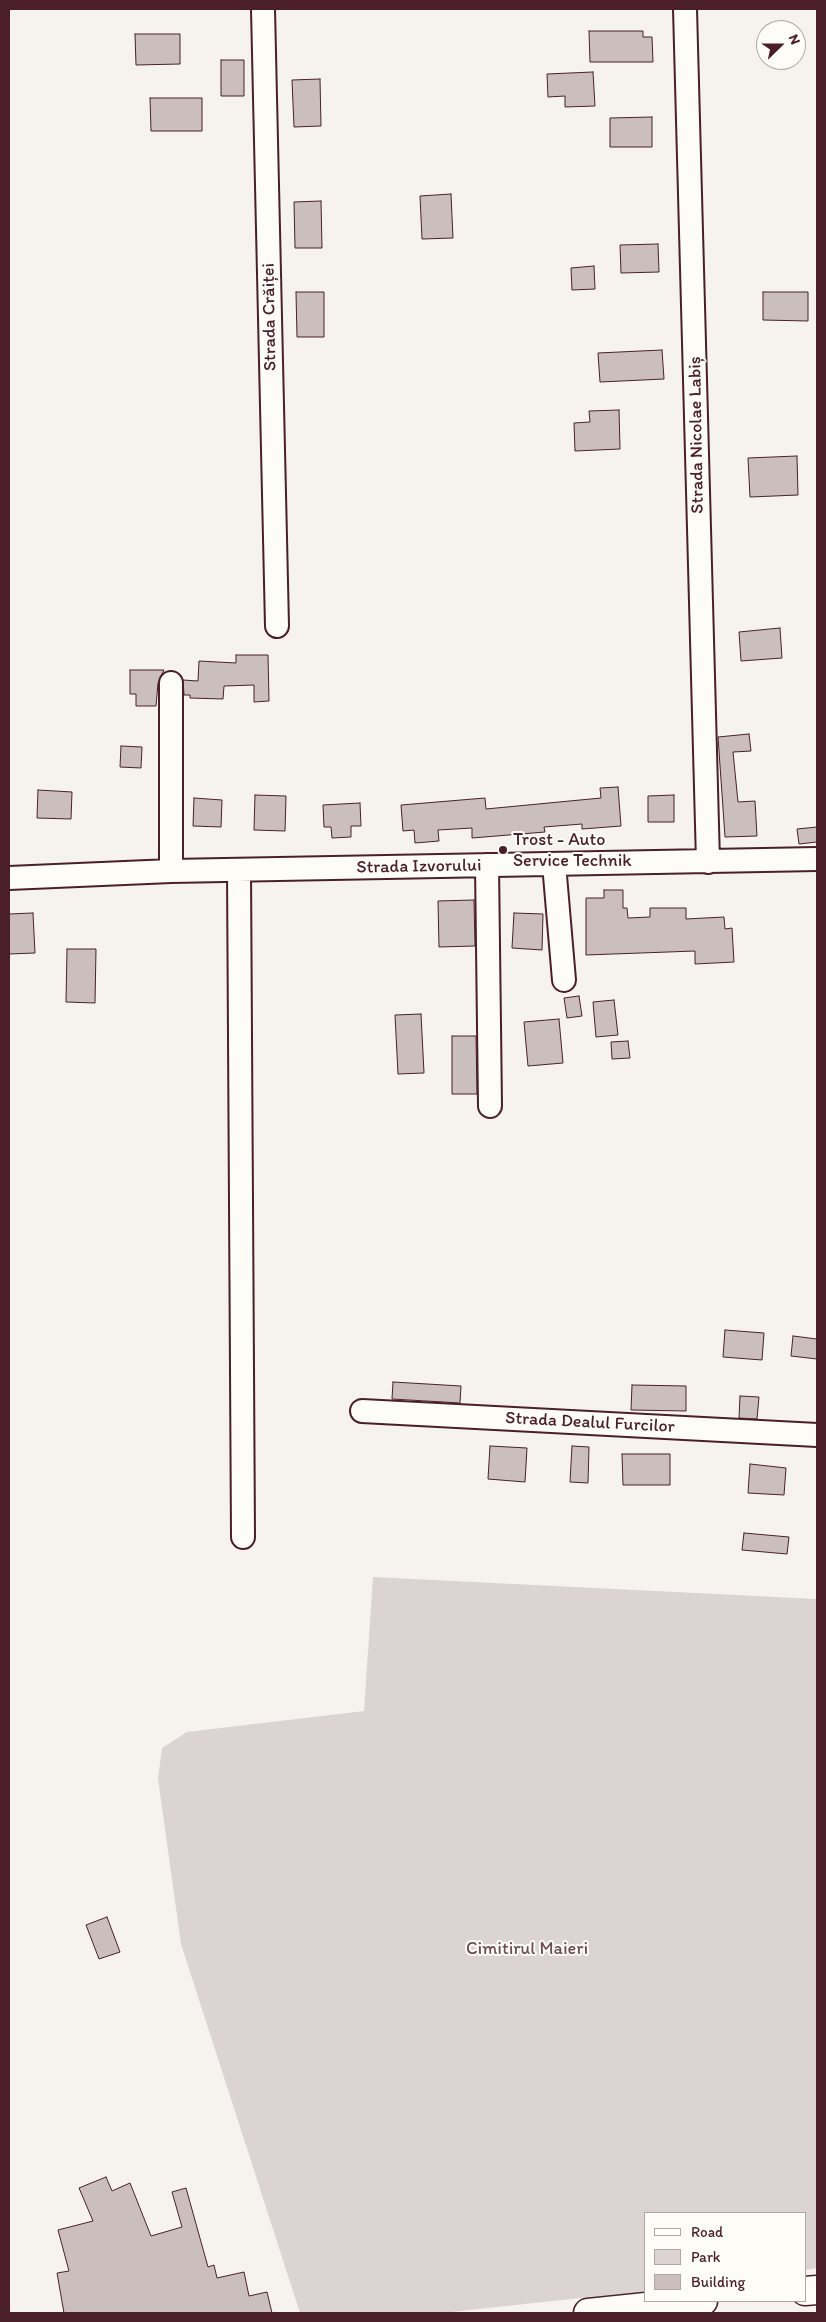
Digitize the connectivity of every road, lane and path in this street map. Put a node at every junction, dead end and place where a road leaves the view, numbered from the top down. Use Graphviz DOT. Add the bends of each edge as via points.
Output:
graph roads {
  1 [pos="262,9"];
  2 [pos="686,9"];
  3 [pos="277,626"];
  4 [pos="171,683"];
  5 [pos="817,859"];
  6 [pos="708,862"];
  7 [pos="554,864"];
  8 [pos="486,866"];
  9 [pos="239,870"];
  10 [pos="171,871"];
  11 [pos="9,878"];
  12 [pos="564,980"];
  13 [pos="490,1106"];
  14 [pos="362,1411"];
  15 [pos="817,1435"];
  16 [pos="243,1537"];
  17 [pos="693,2302"];
  18 [pos="588,2313"];
  1 -- 3 [label="street, Strada Crăiței"];
  2 -- 6 [label="street, Strada Nicolae Labiș"];
  4 -- 10 [label="street"];
  5 -- 6 [label="street, Strada Izvorului"];
  6 -- 7 [label="street, Strada Izvorului"];
  7 -- 8 [label="street, Strada Izvorului"];
  7 -- 12 [label="street"];
  8 -- 9 [label="street, Strada Izvorului"];
  8 -- 13 [label="street"];
  9 -- 10 [label="street, Strada Izvorului"];
  9 -- 16 [label="street"];
  10 -- 11 [label="street, Strada Izvorului"];
  14 -- 15 [label="street, Strada Dealul Furcilor"];
  17 -- 18 [label="main road"];
}
